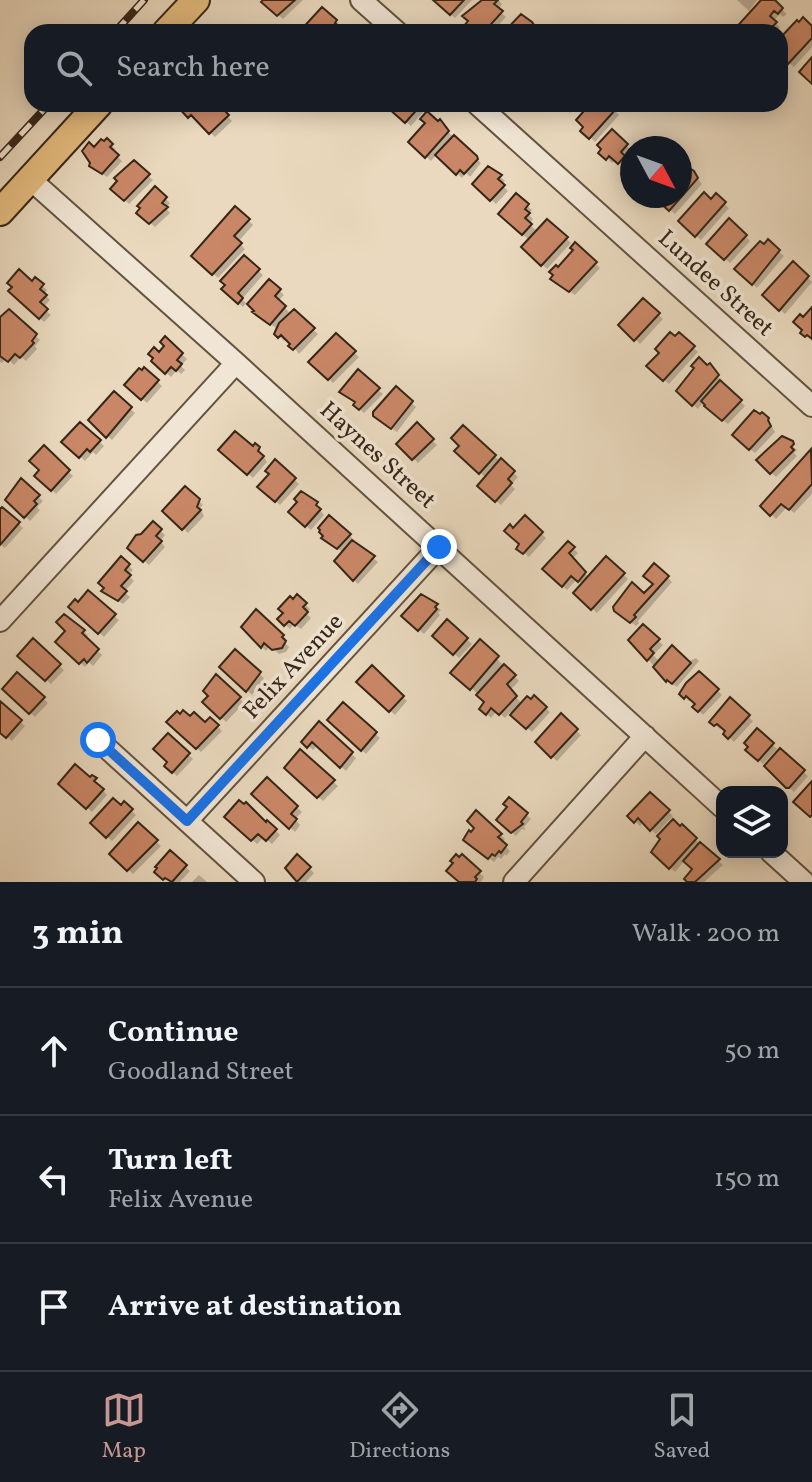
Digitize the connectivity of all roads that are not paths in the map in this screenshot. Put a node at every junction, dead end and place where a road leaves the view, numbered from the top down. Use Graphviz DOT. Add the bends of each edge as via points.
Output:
graph roads {
  1 [pos="196,0"];
  2 [pos="361,0"];
  3 [pos="174,24"];
  4 [pos="388,24"];
  5 [pos="92,112"];
  6 [pos="486,112"];
  7 [pos="30,179"];
  8 [pos="0,212"];
  9 [pos="236,363"];
  10 [pos="812,406"];
  11 [pos="439,547"];
  12 [pos="0,621"];
  13 [pos="645,736"];
  14 [pos="98,740"];
  15 [pos="716,801"];
  16 [pos="187,821"];
  17 [pos="778,858"];
  18 [pos="254,882"];
  19 [pos="514,882"];
  20 [pos="804,882"];
  1 -- 3 [label="main road"];
  2 -- 4 [label="street"];
  5 -- 7 [label="main road"];
  6 -- 10 [label="street, Lundee Street"];
  7 -- 8 [label="main road"];
  7 -- 9 [label="street, Haynes Street"];
  9 -- 11 [label="street, Haynes Street"];
  9 -- 12 [label="street"];
  11 -- 13 [label="street, Haynes Street"];
  11 -- 16 [label="street, Felix Avenue"];
  13 -- 15 [label="street, Haynes Street"];
  13 -- 19 [label="street"];
  14 -- 16 [label="street"];
  16 -- 18 [label="street"];
  17 -- 20 [label="street"];
}
